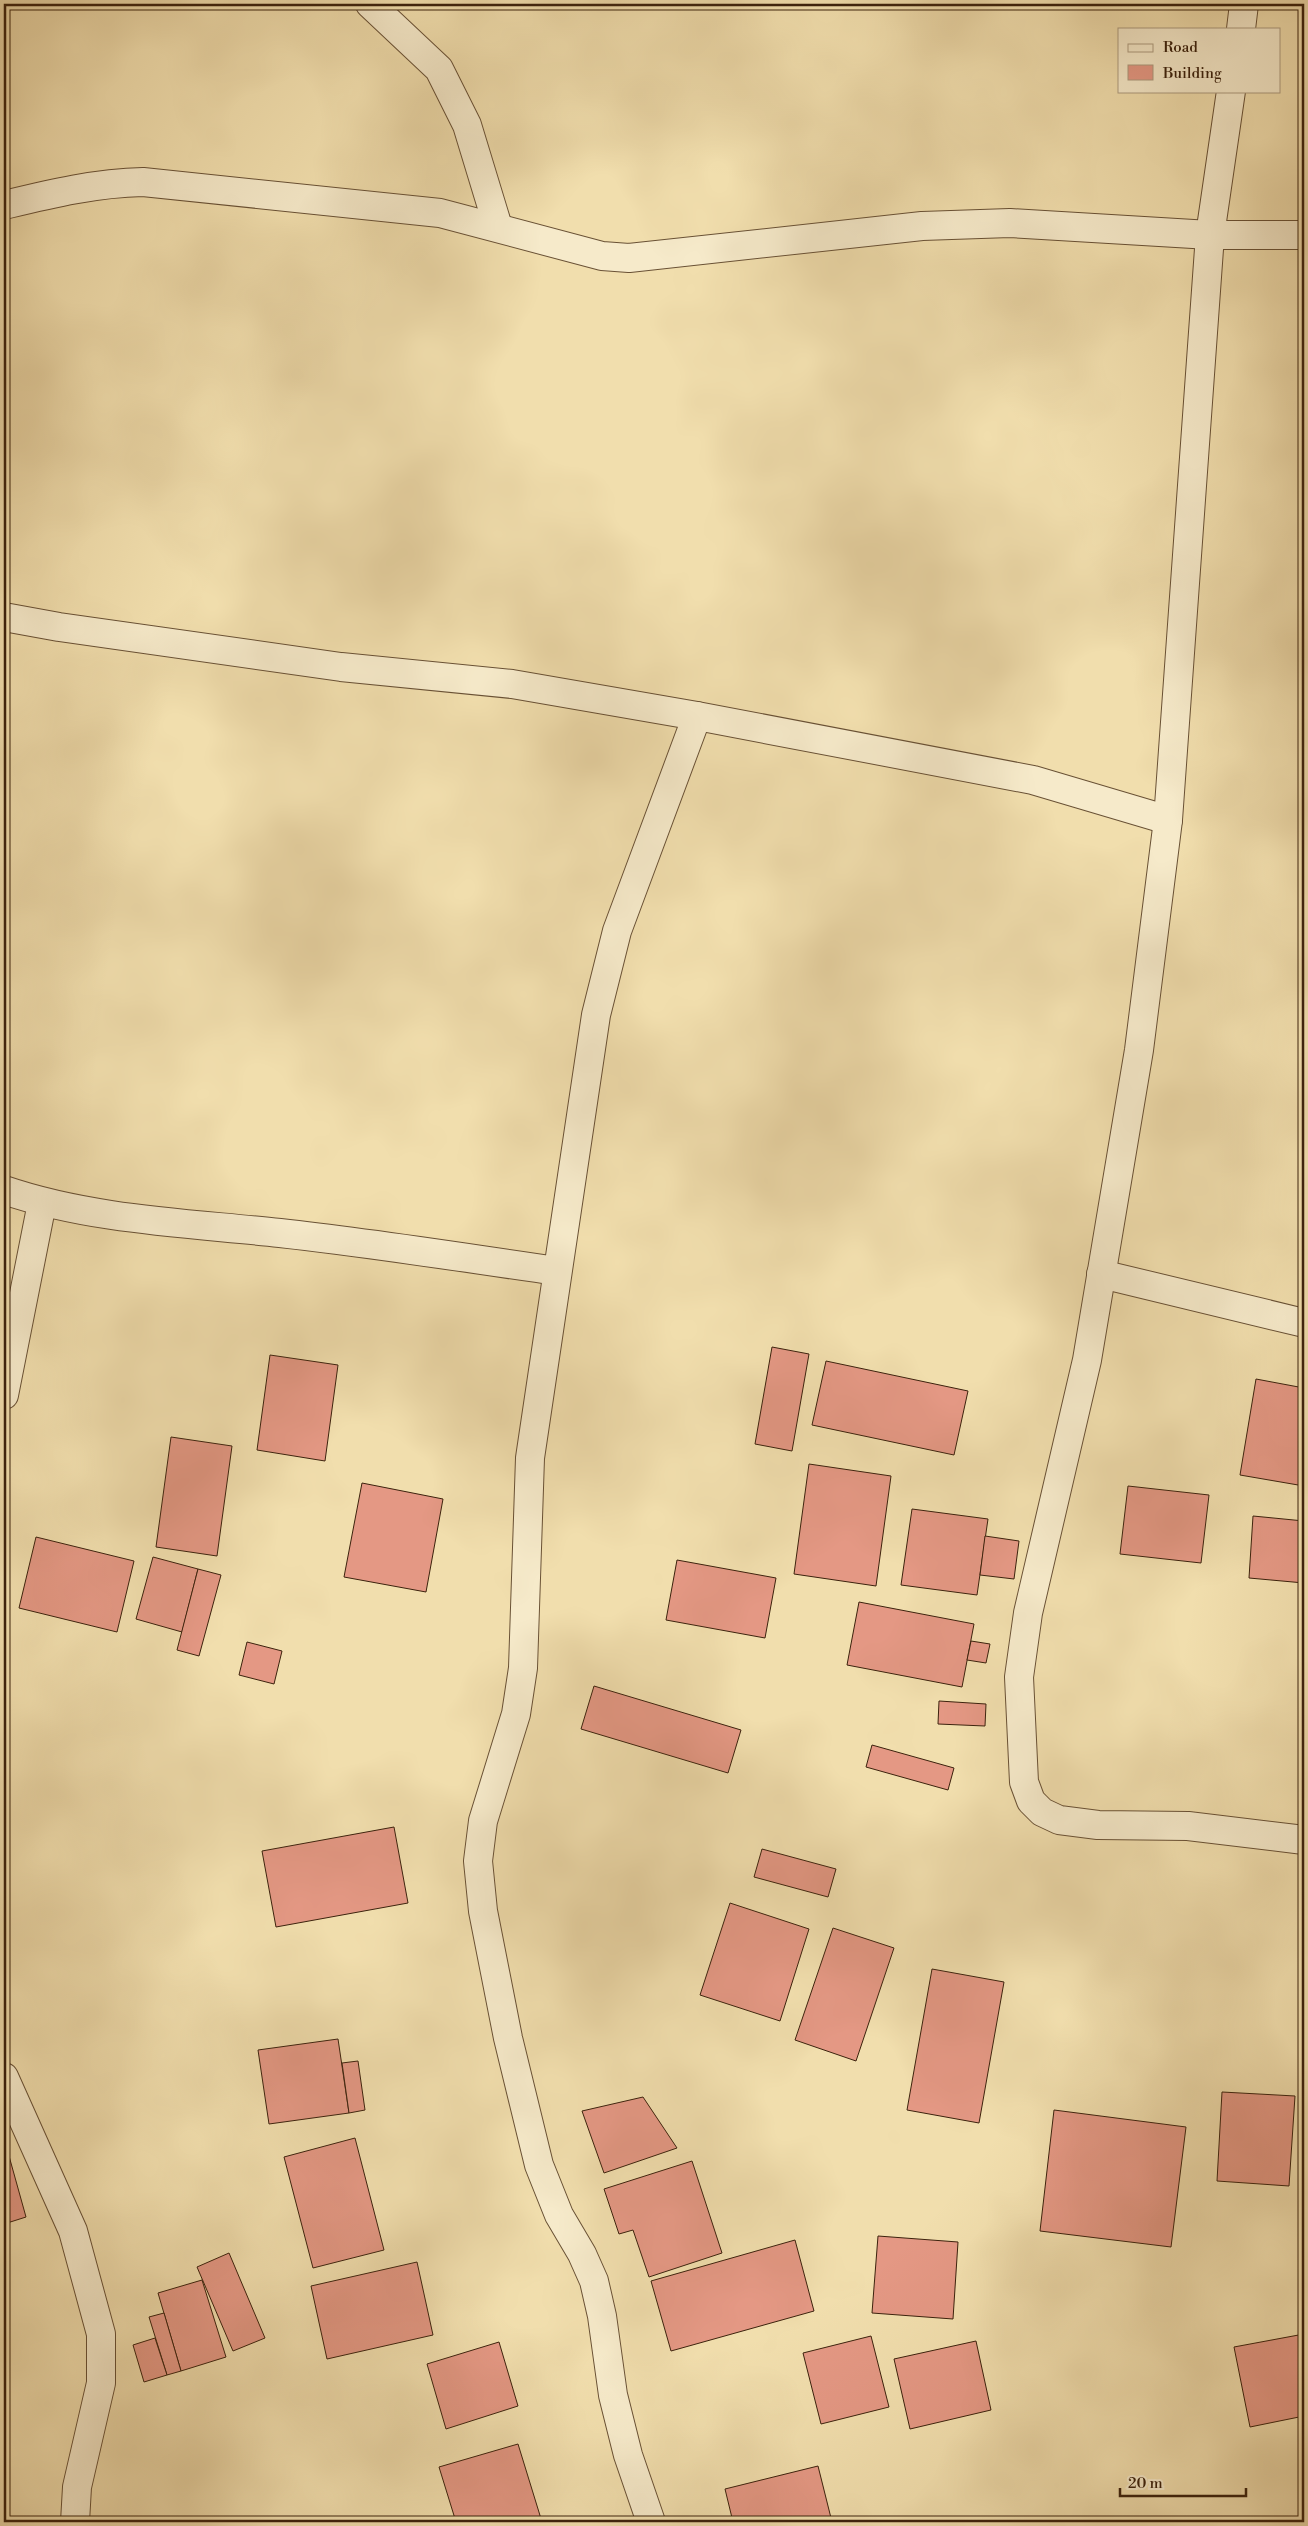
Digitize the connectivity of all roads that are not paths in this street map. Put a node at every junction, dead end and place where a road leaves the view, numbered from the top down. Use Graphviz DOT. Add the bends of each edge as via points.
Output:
graph roads {
  1 [pos="370,4"];
  2 [pos="1244,4"];
  3 [pos="1241,28"];
  4 [pos="1232,92"];
  5 [pos="4,205"];
  6 [pos="498,227"];
  7 [pos="1210,235"];
  8 [pos="1304,235"];
  9 [pos="4,617"];
  10 [pos="696,716"];
  11 [pos="1168,820"];
  12 [pos="4,1190"];
  13 [pos="42,1203"];
  14 [pos="557,1271"];
  15 [pos="1101,1274"];
  16 [pos="1304,1323"];
  17 [pos="4,1395"];
  18 [pos="1304,1840"];
  19 [pos="4,2077"];
  20 [pos="75,2522"];
  21 [pos="650,2522"];
  1 -- 6 [label="street" via="439,68 467,125"];
  2 -- 3 [label="street"];
  4 -- 7 [label="street"];
  5 -- 6 [label="street" via="67,190 143,182 440,213"];
  6 -- 7 [label="street" via="602,256 629,258 922,226 1010,223"];
  7 -- 8 [label="street"];
  7 -- 11 [label="street"];
  9 -- 10 [label="street" via="342,667 512,684"];
  10 -- 11 [label="street" via="1033,780"];
  10 -- 14 [label="street" via="617,931 596,1015"];
  11 -- 15 [label="street" via="1138,1050"];
  12 -- 13 [label="street"];
  13 -- 14 [label="street" via="97,1213 303,1236"];
  13 -- 17 [label="street"];
  14 -- 21 [label="street" via="530,1458 523,1668 516,1714 483,1821 478,1861 483,1911 508,2038 538,2165 559,2215 594,2281 613,2395"];
  15 -- 16 [label="street"];
  15 -- 18 [label="street" via="1086,1360 1028,1613 1019,1677 1024,1782 1032,1801 1042,1812 1059,1820 1098,1825 1188,1826"];
  19 -- 20 [label="street" via="73,2231 101,2334 101,2383 77,2487"];
}
